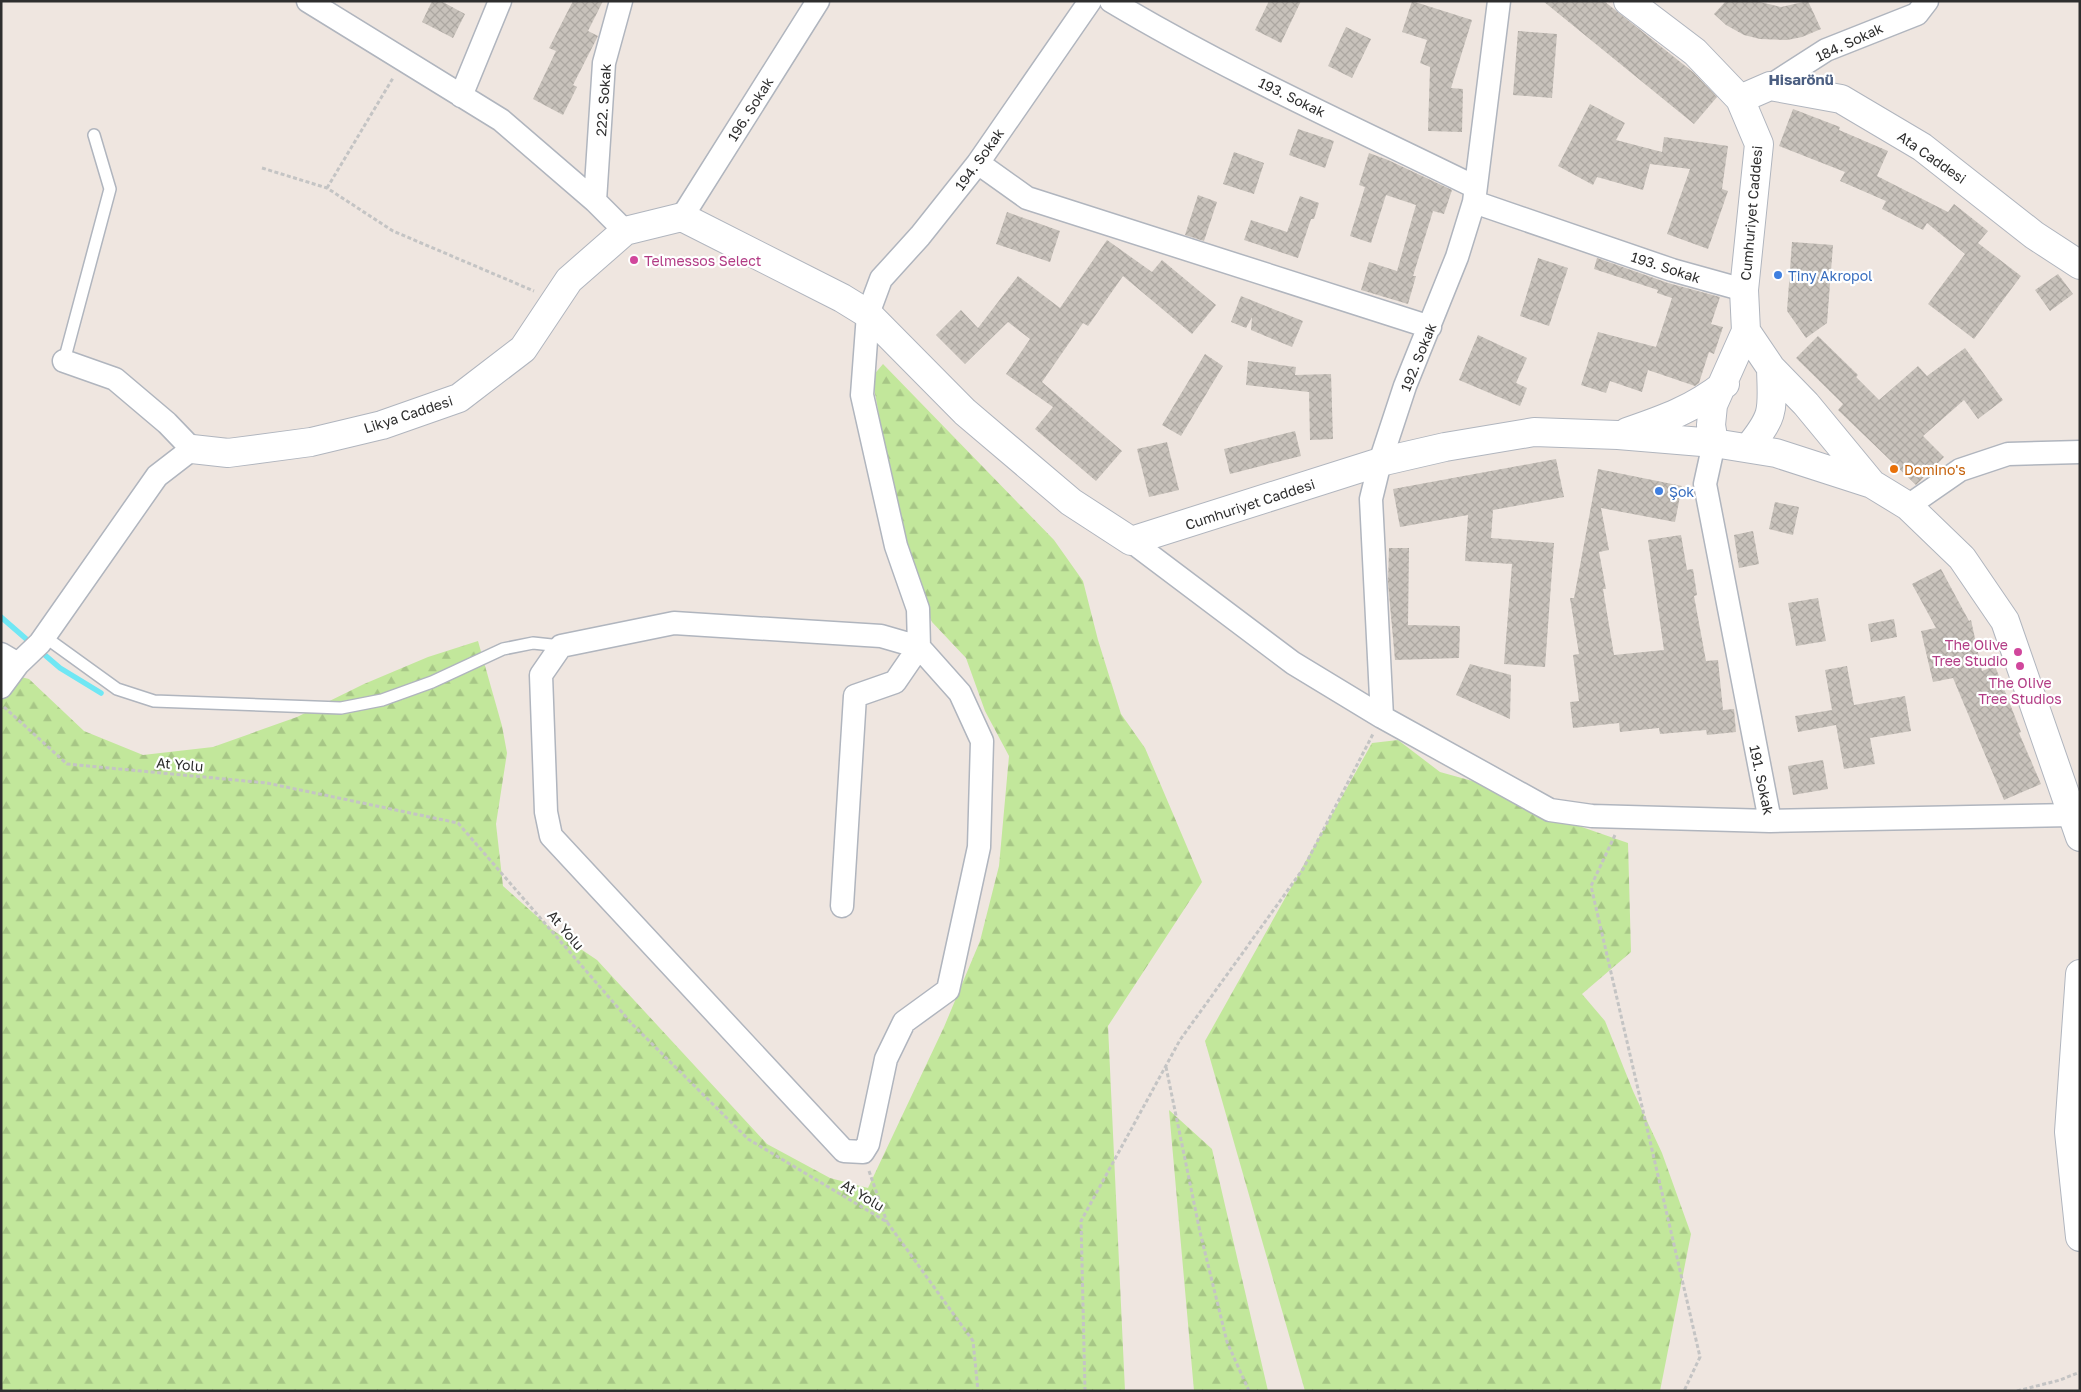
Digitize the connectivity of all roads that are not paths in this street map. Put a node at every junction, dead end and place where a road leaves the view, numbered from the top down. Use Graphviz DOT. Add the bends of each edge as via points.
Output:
graph roads {
  1 [pos="308,1"];
  2 [pos="500,1"];
  3 [pos="621,1"];
  4 [pos="818,1"];
  5 [pos="1090,1"];
  6 [pos="1111,1"];
  7 [pos="1499,1"];
  8 [pos="1628,1"];
  9 [pos="1927,1"];
  10 [pos="1770,86"];
  11 [pos="461,96"];
  12 [pos="1740,99"];
  13 [pos="94,135"];
  14 [pos="978,163"];
  15 [pos="1474,195"];
  16 [pos="595,201"];
  17 [pos="682,217"];
  18 [pos="625,231"];
  19 [pos="2080,265"];
  20 [pos="1744,290"];
  21 [pos="868,314"];
  22 [pos="1430,327"];
  23 [pos="1746,331"];
  24 [pos="64,361"];
  25 [pos="1771,368"];
  26 [pos="1722,386"];
  27 [pos="1618,435"];
  28 [pos="1714,443"];
  29 [pos="1748,447"];
  30 [pos="192,449"];
  31 [pos="2080,452"];
  32 [pos="1380,462"];
  33 [pos="1872,484"];
  34 [pos="1908,506"];
  35 [pos="1131,541"];
  36 [pos="561,646"];
  37 [pos="919,647"];
  38 [pos="26,651"];
  39 [pos="1,687"];
  40 [pos="1382,717"];
  41 [pos="1770,821"];
  42 [pos="2077,822"];
  43 [pos="842,906"];
  44 [pos="2080,974"];
  45 [pos="2080,1237"];
  1 -- 11 [label="street"];
  2 -- 11 [label="street"];
  3 -- 16 [label="street, 222. Sokak" via="604,63"];
  4 -- 17 [label="street, 196. Sokak"];
  5 -- 14 [label="street, 194. Sokak"];
  6 -- 15 [label="street, 193. Sokak" via="1152,26"];
  7 -- 15 [label="street, 192. Sokak"];
  8 -- 12 [label="street, Cumhuriyet Caddesi" via="1695,52"];
  9 -- 10 [label="street, 184. Sokak" via="1917,14 1826,50"];
  10 -- 12 [label="street"];
  10 -- 19 [label="street, Ata Caddesi" via="1841,99 1922,147 2034,235"];
  11 -- 16 [label="street" via="501,120"];
  12 -- 20 [label="street, Cumhuriyet Caddesi" via="1759,144"];
  13 -- 24 [label="lane" via="110,189"];
  14 -- 21 [label="street, 194. Sokak" via="881,279"];
  14 -- 22 [label="street" via="1027,198"];
  15 -- 20 [label="street, 193. Sokak" via="1672,270"];
  15 -- 22 [label="street, 192. Sokak" via="1457,257"];
  16 -- 18 [label="street"];
  17 -- 18 [label="street, Likya Caddesi"];
  17 -- 21 [label="street"];
  18 -- 30 [label="street, Likya Caddesi" via="569,280 523,349 459,398 382,425 311,442 228,452"];
  20 -- 23 [label="street, Cumhuriyet Caddesi"];
  21 -- 35 [label="street" via="965,412 1072,502"];
  21 -- 37 [label="street, 194. Sokak" via="862,395 896,546 918,609"];
  22 -- 32 [label="street, 192. Sokak" via="1405,386"];
  23 -- 25 [label="street"];
  23 -- 26 [label="street, Cumhuriyet Caddesi"];
  24 -- 30 [label="street" via="115,379"];
  25 -- 26 [label="street" via="1756,366 1742,370"];
  25 -- 29 [label="street" via="1772,413"];
  25 -- 33 [label="street" via="1806,404"];
  26 -- 27 [label="street" via="1680,413"];
  26 -- 28 [label="street, Cumhuriyet Caddesi" via="1713,405 1711,425"];
  27 -- 28 [label="street, Cumhuriyet Caddesi"];
  27 -- 32 [label="street, Cumhuriyet Caddesi" via="1534,432 1445,446"];
  28 -- 29 [label="street, Cumhuriyet Caddesi"];
  28 -- 41 [label="street, 191. Sokak" via="1705,484"];
  29 -- 33 [label="street, Cumhuriyet Caddesi"];
  30 -- 38 [label="street" via="158,476"];
  31 -- 34 [label="street" via="2008,454 1960,470"];
  32 -- 35 [label="street, Cumhuriyet Caddesi"];
  32 -- 40 [label="street, 192. Sokak" via="1371,499"];
  33 -- 34 [label="street, Cumhuriyet Caddesi"];
  34 -- 42 [label="street, Cumhuriyet Caddesi" via="1962,558 2005,620"];
  35 -- 40 [label="street" via="1293,663"];
  36 -- 37 [label="street" via="674,622 881,636"];
  36 -- 37 [label="street" via="541,675 546,812 551,836 844,1151 862,1152 868,1144 886,1060 904,1022 948,990 979,847 982,741 960,693"];
  36 -- 38 [label="lane" via="533,643 503,649 432,682 382,700 340,708 154,701"];
  37 -- 43 [label="street" via="895,682 855,696"];
  38 -- 39 [label="street"];
  40 -- 41 [label="street" via="1550,810 1592,816"];
  41 -- 42 [label="street, 191. Sokak"];
  44 -- 45 [label="street" via="2069,1132"];
}
